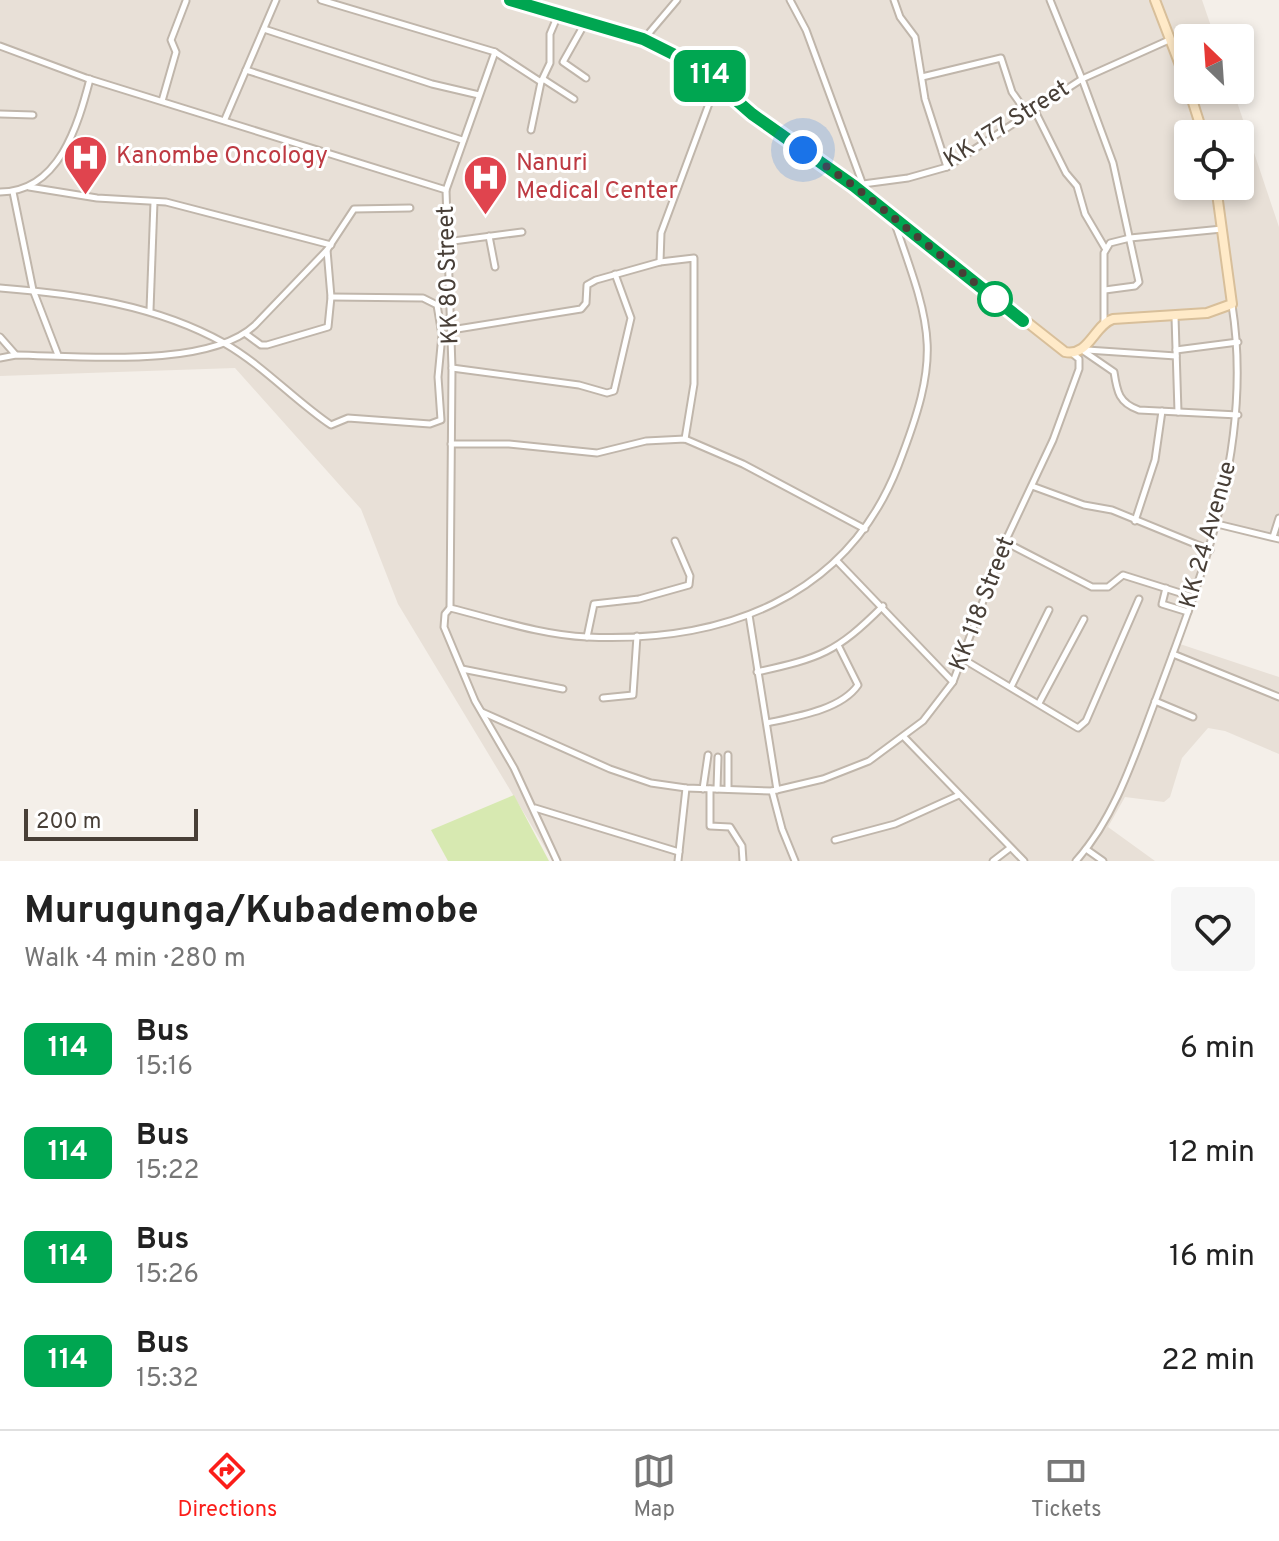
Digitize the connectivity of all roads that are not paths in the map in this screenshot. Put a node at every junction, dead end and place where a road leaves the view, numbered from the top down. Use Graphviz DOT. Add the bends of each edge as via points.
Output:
graph roads {
  1 [pos="276,0"];
  2 [pos="321,0"];
  3 [pos="510,0"];
  4 [pos="677,0"];
  5 [pos="790,0"];
  6 [pos="894,0"];
  7 [pos="1050,0"];
  8 [pos="1155,0"];
  9 [pos="186,1"];
  10 [pos="528,2"];
  11 [pos="558,15"];
  12 [pos="585,22"];
  13 [pos="264,29"];
  14 [pos="643,39"];
  15 [pos="1170,40"];
  16 [pos="0,46"];
  17 [pos="1174,50"];
  18 [pos="495,52"];
  19 [pos="246,70"];
  20 [pos="922,77"];
  21 [pos="586,78"];
  22 [pos="90,79"];
  23 [pos="1082,79"];
  24 [pos="542,81"];
  25 [pos="717,81"];
  26 [pos="479,95"];
  27 [pos="574,99"];
  28 [pos="162,101"];
  29 [pos="1034,109"];
  30 [pos="1027,113"];
  31 [pos="0,114"];
  32 [pos="33,115"];
  33 [pos="225,119"];
  34 [pos="531,130"];
  35 [pos="462,140"];
  36 [pos="947,167"];
  37 [pos="863,184"];
  38 [pos="29,187"];
  39 [pos="446,190"];
  40 [pos="13,192"];
  41 [pos="1,193"];
  42 [pos="867,196"];
  43 [pos="1218,200"];
  44 [pos="154,202"];
  45 [pos="410,208"];
  46 [pos="894,221"];
  47 [pos="1223,229"];
  48 [pos="522,232"];
  49 [pos="489,236"];
  50 [pos="1130,238"];
  51 [pos="446,242"];
  52 [pos="329,248"];
  53 [pos="1105,248"];
  54 [pos="660,262"];
  55 [pos="495,267"];
  56 [pos="615,274"];
  57 [pos="0,288"];
  58 [pos="33,290"];
  59 [pos="1105,290"];
  60 [pos="331,297"];
  61 [pos="1232,304"];
  62 [pos="150,310"];
  63 [pos="1175,317"];
  64 [pos="1104,322"];
  65 [pos="451,330"];
  66 [pos="246,334"];
  67 [pos="0,337"];
  68 [pos="1238,342"];
  69 [pos="225,344"];
  70 [pos="1077,352"];
  71 [pos="1176,353"];
  72 [pos="16,355"];
  73 [pos="58,355"];
  74 [pos="0,358"];
  75 [pos="452,368"];
  76 [pos="1162,411"];
  77 [pos="1178,412"];
  78 [pos="1238,415"];
  79 [pos="685,439"];
  80 [pos="451,444"];
  81 [pos="1032,486"];
  82 [pos="1279,518"];
  83 [pos="1135,521"];
  84 [pos="1217,524"];
  85 [pos="865,529"];
  86 [pos="1276,538"];
  87 [pos="675,541"];
  88 [pos="1005,542"];
  89 [pos="1210,550"];
  90 [pos="838,561"];
  91 [pos="1166,588"];
  92 [pos="1193,597"];
  93 [pos="1139,599"];
  94 [pos="883,606"];
  95 [pos="450,608"];
  96 [pos="1049,610"];
  97 [pos="1188,612"];
  98 [pos="749,615"];
  99 [pos="1084,619"];
  100 [pos="637,636"];
  101 [pos="587,637"];
  102 [pos="839,647"];
  103 [pos="1173,654"];
  104 [pos="963,659"];
  105 [pos="461,669"];
  106 [pos="757,672"];
  107 [pos="953,682"];
  108 [pos="1011,687"];
  109 [pos="563,689"];
  110 [pos="1279,697"];
  111 [pos="603,698"];
  112 [pos="1155,701"];
  113 [pos="1039,703"];
  114 [pos="482,712"];
  115 [pos="1193,717"];
  116 [pos="767,723"];
  117 [pos="904,737"];
  118 [pos="708,755"];
  119 [pos="728,755"];
  120 [pos="718,757"];
  121 [pos="686,788"];
  122 [pos="710,789"];
  123 [pos="728,789"];
  124 [pos="775,790"];
  125 [pos="959,795"];
  126 [pos="534,808"];
  127 [pos="835,840"];
  128 [pos="1010,848"];
  129 [pos="1086,849"];
  130 [pos="679,852"];
  131 [pos="794,860"];
  132 [pos="557,861"];
  133 [pos="678,861"];
  134 [pos="743,861"];
  135 [pos="785,861"];
  136 [pos="993,861"];
  137 [pos="1024,861"];
  138 [pos="1076,861"];
  139 [pos="1103,861"];
  1 -- 13 [label="street"];
  2 -- 18 [label="street"];
  3 -- 10 [label="street"];
  4 -- 14 [label="street"];
  5 -- 37 [label="street"];
  6 -- 20 [label="street" via="915,37"];
  7 -- 23 [label="street"];
  8 -- 15 [label="street"];
  9 -- 28 [label="street" via="171,40 176,52"];
  10 -- 11 [label="street"];
  11 -- 12 [label="street"];
  11 -- 24 [label="street"];
  12 -- 14 [label="street"];
  12 -- 21 [label="street" via="563,62"];
  13 -- 19 [label="street"];
  13 -- 26 [label="street"];
  14 -- 25 [label="street"];
  15 -- 17 [label="street"];
  15 -- 23 [label="street"];
  16 -- 22 [label="street, KK 80 Street"];
  18 -- 24 [label="street"];
  18 -- 26 [label="street"];
  19 -- 33 [label="street"];
  19 -- 35 [label="street"];
  20 -- 30 [label="street" via="1001,58 1012,92"];
  20 -- 36 [label="street"];
  22 -- 28 [label="street, KK 80 Street"];
  22 -- 38 [label="street" via="77,131"];
  23 -- 29 [label="street, KK 177 Street"];
  23 -- 50 [label="street, KK 177 Street" via="1113,163"];
  24 -- 27 [label="street"];
  24 -- 34 [label="street"];
  25 -- 42 [label="street" via="752,114"];
  25 -- 54 [label="street" via="661,233"];
  26 -- 35 [label="street"];
  28 -- 33 [label="street, KK 80 Street"];
  29 -- 30 [label="street, KK 177 Street"];
  29 -- 53 [label="street"];
  30 -- 36 [label="street, KK 177 Street"];
  31 -- 32 [label="street"];
  33 -- 39 [label="street, KK 80 Street"];
  35 -- 39 [label="street"];
  36 -- 37 [label="street, KK 177 Street"];
  37 -- 42 [label="street"];
  38 -- 40 [label="street"];
  38 -- 44 [label="street"];
  39 -- 51 [label="street, KK 80 Street"];
  40 -- 41 [label="street"];
  40 -- 58 [label="street"];
  42 -- 46 [label="street"];
  43 -- 47 [label="street, KK 24 Avenue"];
  44 -- 52 [label="street"];
  44 -- 62 [label="street"];
  45 -- 52 [label="street" via="354,209"];
  46 -- 70 [label="street" via="1052,344"];
  46 -- 85 [label="street" via="924,309 927,375 914,429 888,492"];
  47 -- 50 [label="street"];
  47 -- 61 [label="street, KK 24 Avenue"];
  48 -- 49 [label="street"];
  49 -- 51 [label="street"];
  49 -- 55 [label="street"];
  50 -- 53 [label="street"];
  50 -- 59 [label="street, KK 177 Street" via="1139,284"];
  51 -- 65 [label="street, KK 80 Street"];
  52 -- 60 [label="street"];
  52 -- 66 [label="street"];
  53 -- 59 [label="street"];
  54 -- 56 [label="street"];
  54 -- 79 [label="street" via="690,258 697,264 693,407"];
  56 -- 65 [label="street" via="587,285 581,309"];
  56 -- 75 [label="street" via="631,318 614,391"];
  57 -- 58 [label="street"];
  58 -- 62 [label="street"];
  58 -- 73 [label="street"];
  59 -- 64 [label="street"];
  60 -- 66 [label="street" via="330,323 324,329 267,345"];
  60 -- 69 [label="street" via="423,298 437,305 441,420 430,424 348,418 331,425"];
  61 -- 63 [label="street"];
  61 -- 68 [label="street, KK 24 Avenue"];
  62 -- 69 [label="street"];
  63 -- 64 [label="street"];
  63 -- 71 [label="street"];
  64 -- 70 [label="street"];
  65 -- 75 [label="street, KK 80 Street"];
  66 -- 69 [label="street"];
  67 -- 72 [label="street"];
  68 -- 71 [label="street"];
  68 -- 78 [label="street, KK 24 Avenue"];
  69 -- 73 [label="street" via="177,354"];
  70 -- 71 [label="street"];
  70 -- 76 [label="street" via="1114,372 1126,405"];
  70 -- 81 [label="street, KK 118 Street" via="1079,369"];
  71 -- 77 [label="street"];
  72 -- 73 [label="street"];
  72 -- 74 [label="street"];
  75 -- 80 [label="street, KK 80 Street"];
  76 -- 77 [label="street"];
  76 -- 83 [label="street" via="1155,460"];
  77 -- 78 [label="street"];
  78 -- 84 [label="street, KK 24 Avenue"];
  79 -- 80 [label="street" via="646,441 597,453"];
  79 -- 85 [label="street"];
  80 -- 95 [label="street, KK 80 Street"];
  81 -- 83 [label="street"];
  81 -- 88 [label="street, KK 118 Street"];
  82 -- 86 [label="street"];
  83 -- 89 [label="street"];
  84 -- 86 [label="street"];
  84 -- 89 [label="street, KK 24 Avenue"];
  85 -- 90 [label="street"];
  87 -- 101 [label="street" via="689,585 594,604"];
  88 -- 91 [label="street" via="1092,587 1108,587 1120,575"];
  88 -- 104 [label="street, KK 118 Street"];
  89 -- 92 [label="street, KK 24 Avenue"];
  90 -- 94 [label="street"];
  90 -- 98 [label="street" via="812,584"];
  91 -- 92 [label="street"];
  91 -- 97 [label="street" via="1162,604"];
  92 -- 97 [label="street, KK 24 Avenue"];
  93 -- 113 [label="street" via="1082,726"];
  94 -- 102 [label="street"];
  94 -- 107 [label="street"];
  95 -- 101 [label="street"];
  95 -- 105 [label="street, KK 80 Street" via="444,627"];
  96 -- 108 [label="street"];
  97 -- 103 [label="street, KK 24 Avenue"];
  98 -- 100 [label="street" via="683,632"];
  98 -- 106 [label="street"];
  99 -- 113 [label="street"];
  100 -- 101 [label="street"];
  100 -- 111 [label="street" via="633,695"];
  102 -- 106 [label="street" via="817,658"];
  102 -- 116 [label="street" via="857,679 854,692 816,710"];
  103 -- 110 [label="street"];
  103 -- 112 [label="street, KK 24 Avenue"];
  104 -- 107 [label="street, KK 118 Street"];
  104 -- 108 [label="street"];
  105 -- 109 [label="street"];
  105 -- 114 [label="street, KK 80 Street"];
  106 -- 116 [label="street"];
  107 -- 117 [label="street, KK 118 Street"];
  108 -- 113 [label="street"];
  112 -- 115 [label="street"];
  112 -- 129 [label="street, KK 24 Avenue" via="1132,764"];
  114 -- 121 [label="street, KK 118 Street" via="610,769"];
  114 -- 126 [label="street, KK 80 Street"];
  116 -- 124 [label="street"];
  117 -- 124 [label="street, KK 118 Street" via="851,771"];
  117 -- 125 [label="street"];
  118 -- 122 [label="street"];
  119 -- 123 [label="street"];
  120 -- 122 [label="street"];
  121 -- 122 [label="street, KK 118 Street"];
  121 -- 130 [label="street"];
  122 -- 123 [label="street, KK 118 Street"];
  122 -- 134 [label="street" via="710,826 730,827 742,846"];
  123 -- 124 [label="street, KK 118 Street"];
  124 -- 131 [label="street"];
  125 -- 127 [label="street" via="895,824"];
  125 -- 128 [label="street"];
  126 -- 130 [label="street"];
  126 -- 132 [label="street, KK 80 Street"];
  128 -- 136 [label="street"];
  128 -- 137 [label="street"];
  129 -- 138 [label="street, KK 24 Avenue"];
  129 -- 139 [label="street"];
  130 -- 133 [label="street"];
  131 -- 135 [label="street"];
}
